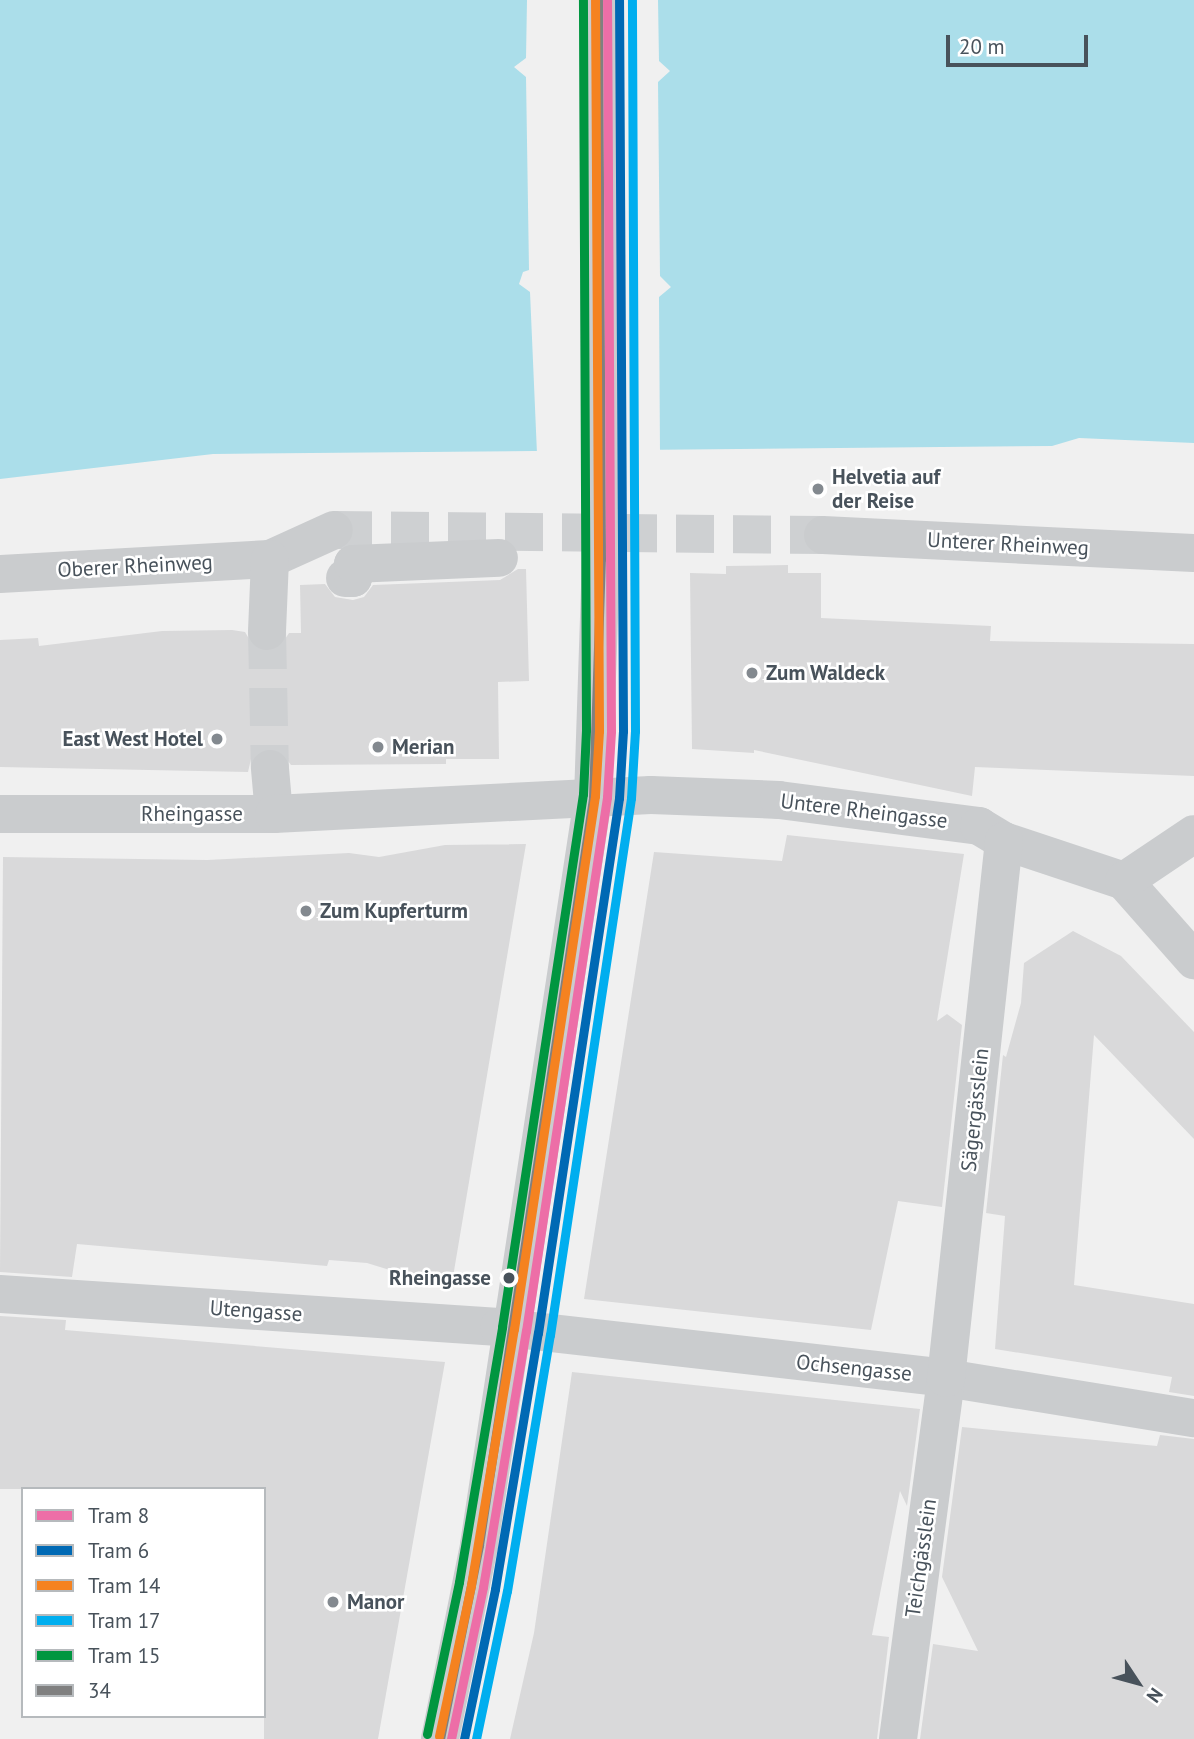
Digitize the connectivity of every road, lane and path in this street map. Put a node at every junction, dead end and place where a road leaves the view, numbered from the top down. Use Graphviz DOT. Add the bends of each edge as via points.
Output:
graph roads {
  1 [pos="598,0"];
  2 [pos="334,530"];
  3 [pos="823,535"];
  4 [pos="1194,553"];
  5 [pos="499,558"];
  6 [pos="270,559"];
  7 [pos="0,574"];
  8 [pos="345,578"];
  9 [pos="267,631"];
  10 [pos="270,769"];
  11 [pos="593,797"];
  12 [pos="0,814"];
  13 [pos="274,814"];
  14 [pos="1194,834"];
  15 [pos="1004,841"];
  16 [pos="1124,881"];
  17 [pos="1194,960"];
  18 [pos="0,1294"];
  19 [pos="512,1330"];
  20 [pos="946,1378"];
  21 [pos="1194,1418"];
  22 [pos="440,1739"];
  23 [pos="898,1739"];
  1 -- 11 [label="street, bridge" via="601,559"];
  2 -- 6 [label="street"];
  3 -- 4 [label="street, Unterer Rheinweg"];
  5 -- 8 [label="street" via="353,564 353,578"];
  6 -- 7 [label="street, Oberer Rheinweg"];
  6 -- 9 [label="street"];
  10 -- 13 [label="street"];
  11 -- 13 [label="street, Rheingasse"];
  11 -- 15 [label="street, Untere Rheingasse" via="694,795 779,800 979,826"];
  11 -- 19 [label="street"];
  12 -- 13 [label="street, Rheingasse"];
  14 -- 16 [label="street"];
  15 -- 16 [label="street, Untere Rheingasse"];
  15 -- 20 [label="street, Sägergässlein"];
  16 -- 17 [label="street"];
  18 -- 19 [label="street, Utengasse"];
  19 -- 20 [label="street, Ochsengasse"];
  19 -- 22 [label="street" via="479,1545"];
  20 -- 21 [label="street, Ochsengasse"];
  20 -- 23 [label="street, Teichgässlein"];
}
